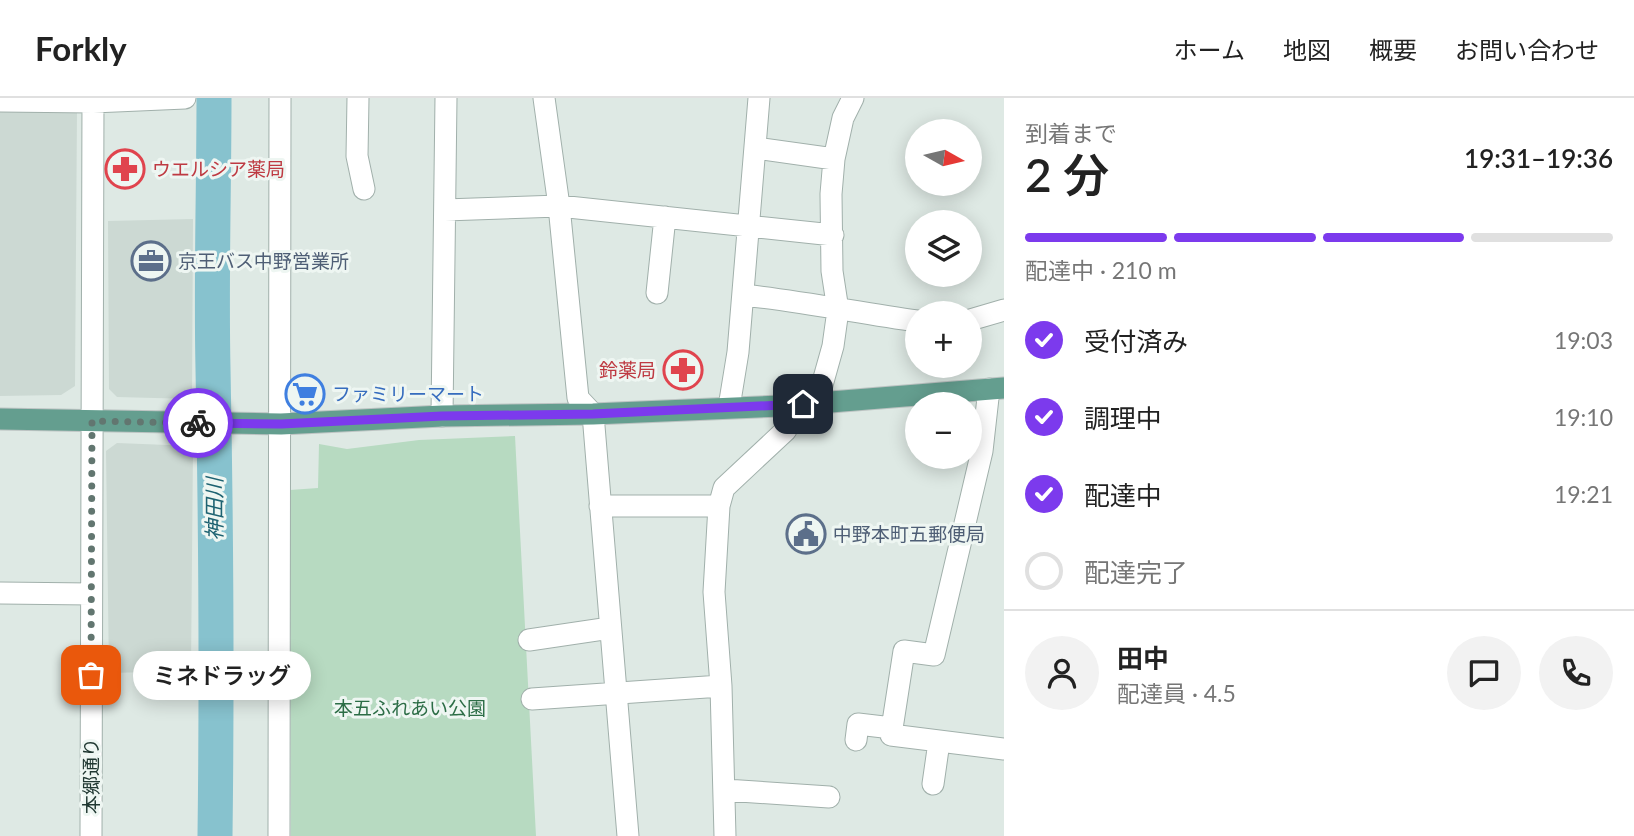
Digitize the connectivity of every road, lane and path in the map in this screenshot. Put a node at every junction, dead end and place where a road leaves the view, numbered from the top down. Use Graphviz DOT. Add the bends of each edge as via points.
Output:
graph roads {
  1 [pos="185,98"];
  2 [pos="281,98"];
  3 [pos="358,98"];
  4 [pos="446,98"];
  5 [pos="544,98"];
  6 [pos="759,98"];
  7 [pos="853,98"];
  8 [pos="93,100"];
  9 [pos="0,101"];
  10 [pos="756,148"];
  11 [pos="834,159"];
  12 [pos="364,189"];
  13 [pos="559,206"];
  14 [pos="445,210"];
  15 [pos="665,217"];
  16 [pos="749,227"];
  17 [pos="833,234"];
  18 [pos="657,293"];
  19 [pos="743,295"];
  20 [pos="838,310"];
  21 [pos="1004,310"];
  22 [pos="982,316"];
  23 [pos="905,319"];
  24 [pos="997,388"];
  25 [pos="817,403"];
  26 [pos="789,405"];
  27 [pos="729,407"];
  28 [pos="593,414"];
  29 [pos="442,416"];
  30 [pos="0,419"];
  31 [pos="92,421"];
  32 [pos="281,424"];
  33 [pos="600,506"];
  34 [pos="719,506"];
  35 [pos="0,593"];
  36 [pos="91,594"];
  37 [pos="610,628"];
  38 [pos="529,640"];
  39 [pos="721,686"];
  40 [pos="615,692"];
  41 [pos="532,699"];
  42 [pos="892,728"];
  43 [pos="856,740"];
  44 [pos="939,742"];
  45 [pos="1004,749"];
  46 [pos="933,784"];
  47 [pos="725,790"];
  48 [pos="830,797"];
  49 [pos="91,836"];
  50 [pos="279,836"];
  51 [pos="628,836"];
  52 [pos="725,836"];
  1 -- 8 [label="street"];
  2 -- 32 [label="street"];
  3 -- 12 [label="street" via="357,156"];
  4 -- 14 [label="street"];
  5 -- 13 [label="street"];
  6 -- 10 [label="street"];
  7 -- 11 [label="street" via="843,118"];
  8 -- 9 [label="street"];
  8 -- 31 [label="street, 本郷通り"];
  10 -- 11 [label="street"];
  10 -- 16 [label="street"];
  11 -- 17 [label="street"];
  13 -- 14 [label="street"];
  13 -- 15 [label="street"];
  13 -- 28 [label="street" via="578,398"];
  14 -- 29 [label="street"];
  15 -- 16 [label="street"];
  15 -- 18 [label="street"];
  16 -- 17 [label="street"];
  16 -- 19 [label="street"];
  17 -- 20 [label="street"];
  19 -- 20 [label="street"];
  19 -- 27 [label="street"];
  20 -- 23 [label="street"];
  20 -- 25 [label="street"];
  21 -- 22 [label="street"];
  24 -- 25 [label="main road"];
  24 -- 42 [label="street" via="934,655 904,651"];
  25 -- 26 [label="main road"];
  26 -- 27 [label="main road"];
  26 -- 34 [label="street" via="786,430 724,488"];
  27 -- 28 [label="main road"];
  28 -- 29 [label="main road"];
  28 -- 33 [label="street"];
  29 -- 32 [label="main road"];
  30 -- 31 [label="main road"];
  31 -- 32 [label="main road"];
  31 -- 36 [label="street, 本郷通り"];
  32 -- 50 [label="street"];
  33 -- 34 [label="street"];
  33 -- 37 [label="street"];
  34 -- 39 [label="street" via="714,592"];
  35 -- 36 [label="street"];
  36 -- 49 [label="street, 本郷通り"];
  37 -- 38 [label="street"];
  37 -- 40 [label="street"];
  39 -- 40 [label="street"];
  39 -- 47 [label="street"];
  40 -- 41 [label="street"];
  40 -- 51 [label="street"];
  42 -- 43 [label="street" via="858,724"];
  42 -- 44 [label="street" via="891,735"];
  44 -- 45 [label="street"];
  44 -- 46 [label="street"];
  47 -- 48 [label="street"];
  47 -- 52 [label="street"];
}
